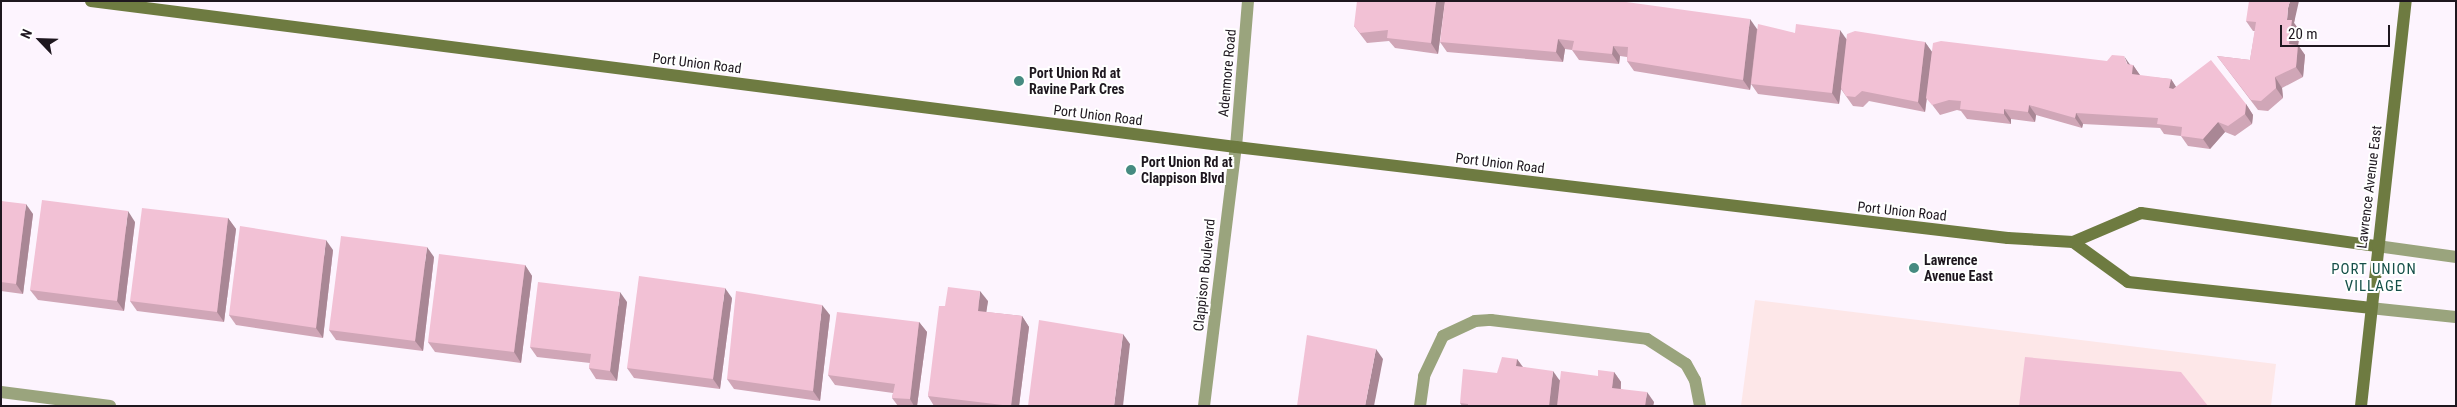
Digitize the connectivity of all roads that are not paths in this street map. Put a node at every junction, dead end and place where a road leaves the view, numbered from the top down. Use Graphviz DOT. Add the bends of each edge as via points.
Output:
graph roads {
  1 [pos="91,1"];
  2 [pos="1248,1"];
  3 [pos="2406,1"];
  4 [pos="1236,147"];
  5 [pos="2073,242"];
  6 [pos="2377,246"];
  7 [pos="2456,257"];
  8 [pos="2370,308"];
  9 [pos="2456,317"];
  10 [pos="1,392"];
  11 [pos="110,406"];
  12 [pos="1204,406"];
  13 [pos="1420,406"];
  14 [pos="1700,406"];
  15 [pos="2360,406"];
  1 -- 4 [label="main road, Port Union Road"];
  2 -- 4 [label="street, Adenmore Road"];
  3 -- 6 [label="main road, Lawrence Avenue East"];
  4 -- 5 [label="main road, Port Union Road"];
  4 -- 12 [label="street, Clappison Boulevard"];
  5 -- 6 [label="main road" via="2140,212"];
  5 -- 8 [label="main road, Port Union Road" via="2128,282"];
  6 -- 7 [label="street"];
  6 -- 8 [label="main road, Lawrence Avenue East"];
  8 -- 9 [label="street, Port Union Road"];
  8 -- 15 [label="main road, Lawrence Avenue East"];
  10 -- 11 [label="street"];
  13 -- 14 [label="street" via="1424,376 1443,336 1475,321 1491,320 1646,339 1686,364 1695,380"];
}
